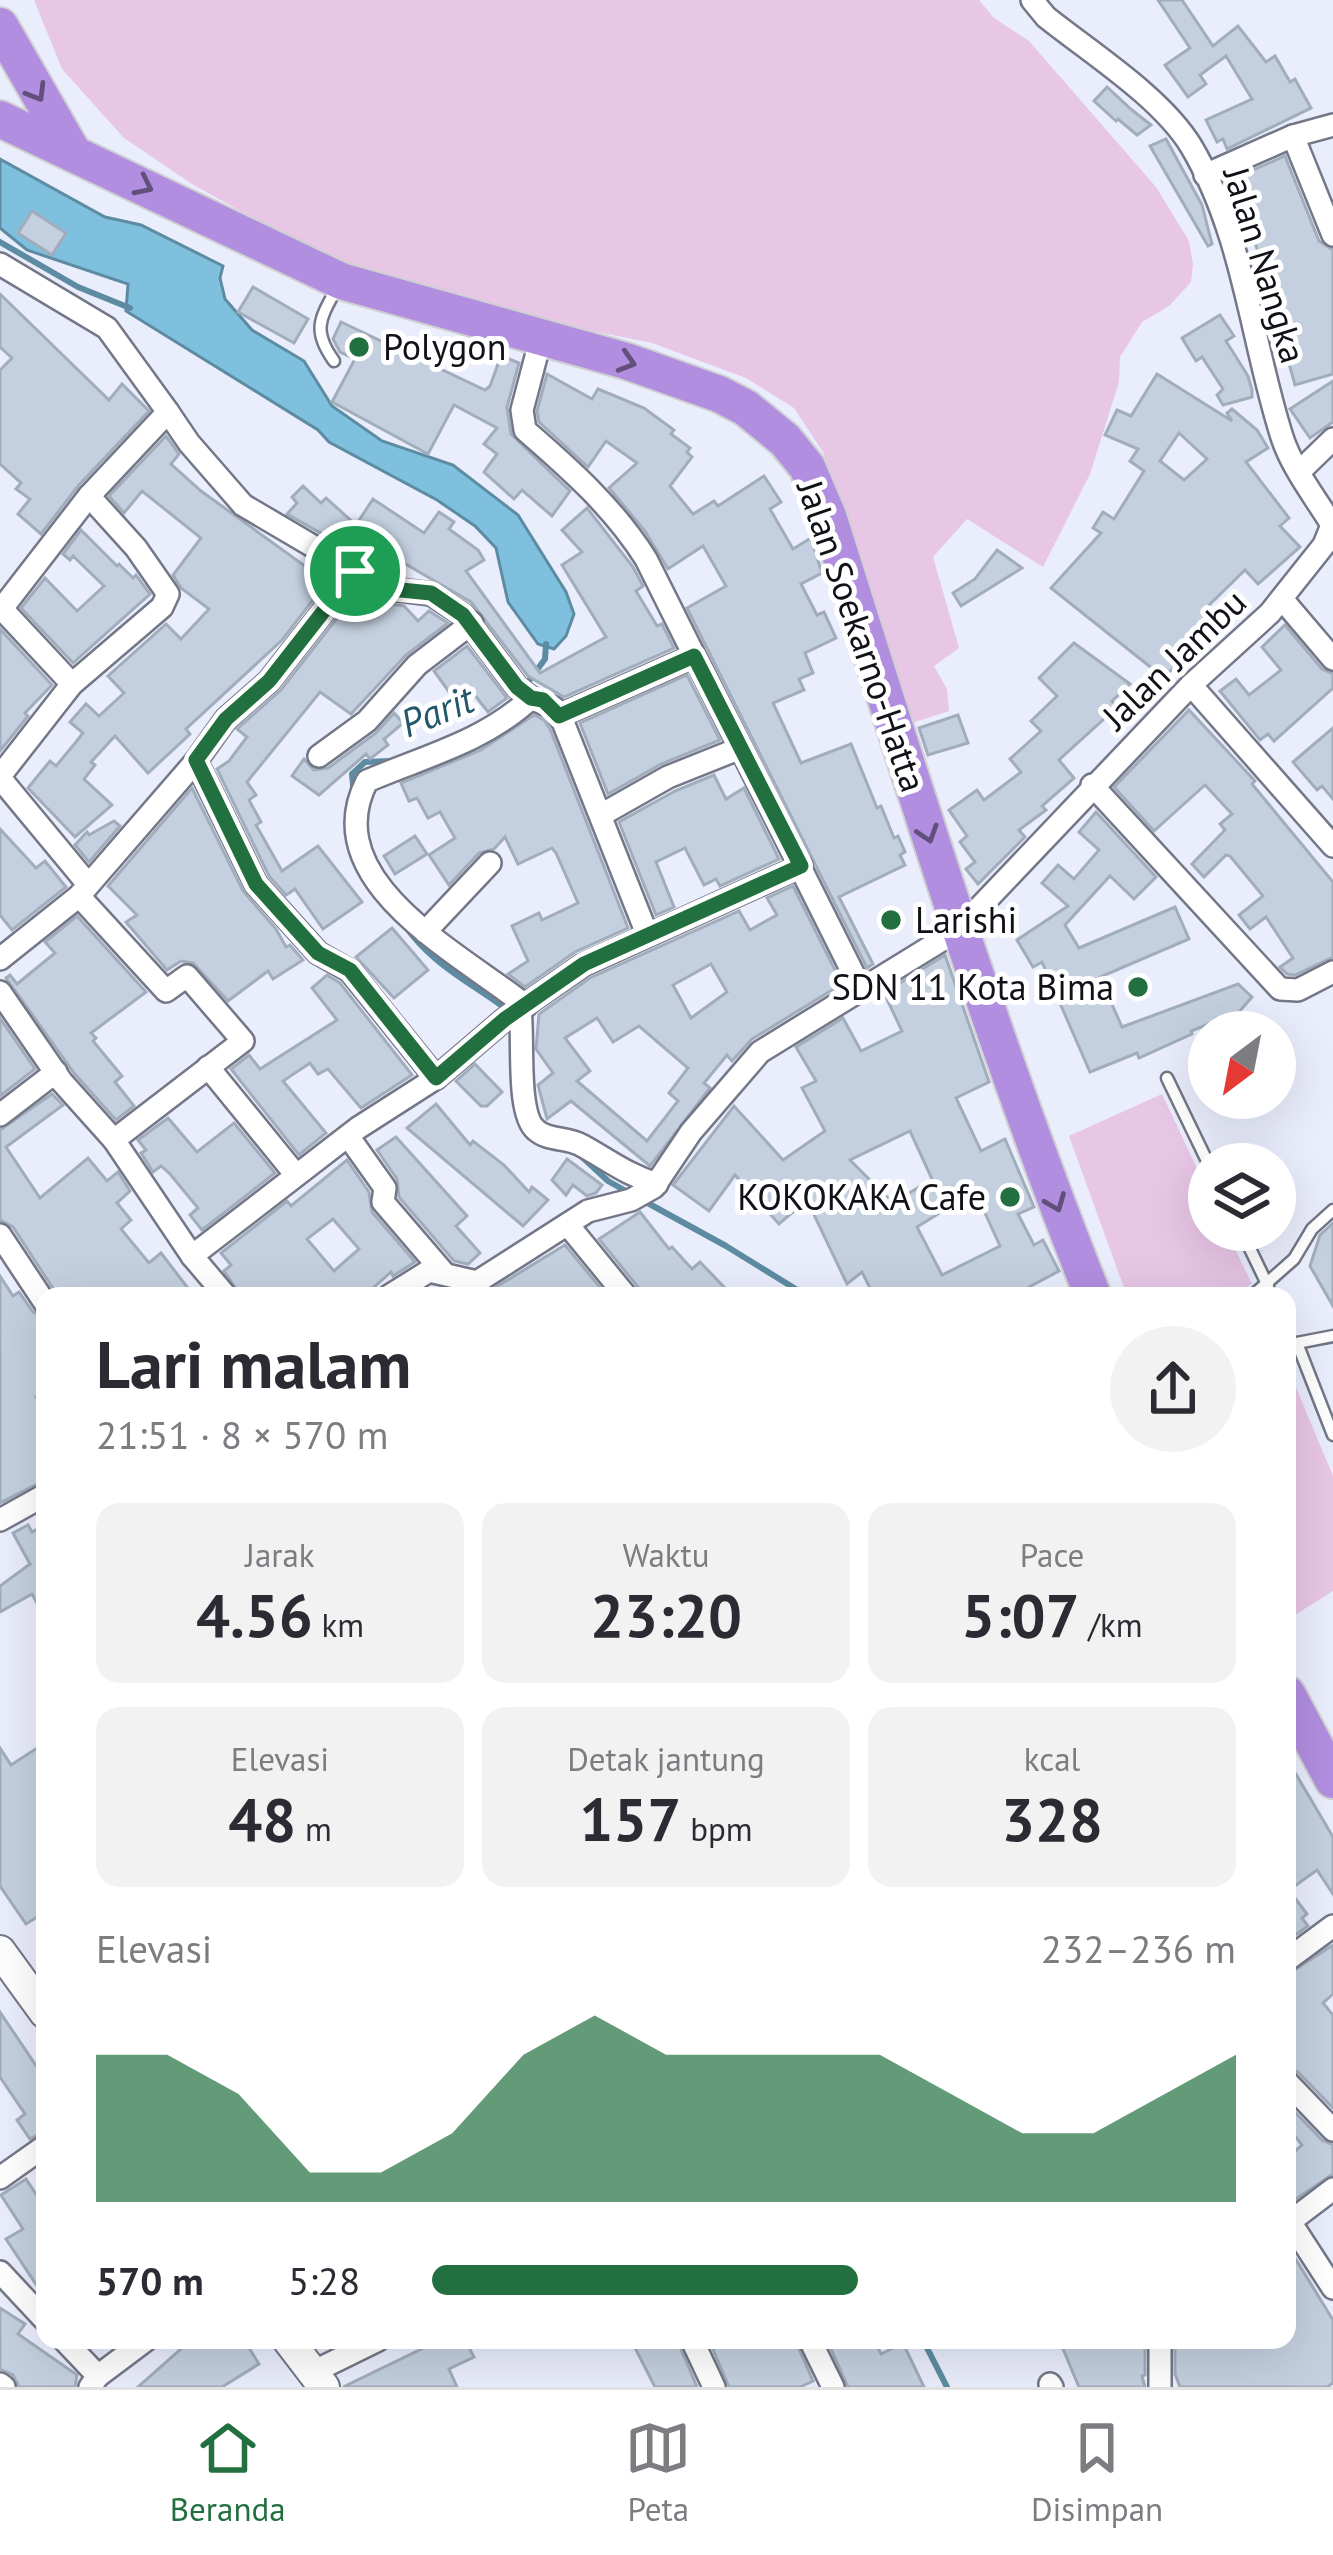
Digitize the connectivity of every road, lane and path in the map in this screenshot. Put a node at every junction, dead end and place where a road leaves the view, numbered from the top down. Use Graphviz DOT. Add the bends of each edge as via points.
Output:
graph roads {
  1 [pos="1032,0"];
  2 [pos="1,32"];
  3 [pos="0,119"];
  4 [pos="1333,124"];
  5 [pos="1294,136"];
  6 [pos="72,151"];
  7 [pos="1205,175"];
  8 [pos="1333,235"];
  9 [pos="0,264"];
  10 [pos="341,281"];
  11 [pos="541,338"];
  12 [pos="334,361"];
  13 [pos="1274,406"];
  14 [pos="168,412"];
  15 [pos="1333,440"];
  16 [pos="1299,472"];
  17 [pos="88,496"];
  18 [pos="1332,526"];
  19 [pos="355,571"];
  20 [pos="1282,598"];
  21 [pos="1,610"];
  22 [pos="472,623"];
  23 [pos="694,656"];
  24 [pos="1333,659"];
  25 [pos="72,684"];
  26 [pos="1191,685"];
  27 [pos="531,698"];
  28 [pos="559,716"];
  29 [pos="738,748"];
  30 [pos="319,756"];
  31 [pos="196,760"];
  32 [pos="0,777"];
  33 [pos="1092,785"];
  34 [pos="601,814"];
  35 [pos="1333,846"];
  36 [pos="490,862"];
  37 [pos="801,866"];
  38 [pos="83,890"];
  39 [pos="958,930"];
  40 [pos="425,932"];
  41 [pos="647,934"];
  42 [pos="0,959"];
  43 [pos="1333,972"];
  44 [pos="862,989"];
  45 [pos="0,992"];
  46 [pos="517,1011"];
  47 [pos="208,1067"];
  48 [pos="56,1072"];
  49 [pos="436,1078"];
  50 [pos="1166,1078"];
  51 [pos="0,1115"];
  52 [pos="348,1136"];
  53 [pos="114,1140"];
  54 [pos="1198,1143"];
  55 [pos="296,1175"];
  56 [pos="655,1186"];
  57 [pos="1333,1210"];
  58 [pos="568,1225"];
  59 [pos="0,1235"];
  60 [pos="1251,1251"];
  61 [pos="192,1256"];
  62 [pos="444,1273"];
  63 [pos="1268,1286"];
  64 [pos="218,1287"];
  65 [pos="402,1287"];
  66 [pos="469,1287"];
  67 [pos="485,1287"];
  68 [pos="619,1287"];
  69 [pos="1089,1287"];
  70 [pos="36,1290"];
  71 [pos="1333,1336"];
  72 [pos="1296,1345"];
  73 [pos="1296,1355"];
  74 [pos="1333,1435"];
  75 [pos="36,1500"];
  76 [pos="0,1520"];
  77 [pos="1296,1711"];
  78 [pos="1333,1780"];
  79 [pos="1333,1926"];
  80 [pos="0,1951"];
  81 [pos="1296,1953"];
  82 [pos="36,2001"];
  83 [pos="1296,2091"];
  84 [pos="1333,2130"];
  85 [pos="36,2152"];
  86 [pos="0,2178"];
  87 [pos="1333,2189"];
  88 [pos="1296,2216"];
  89 [pos="1296,2232"];
  90 [pos="0,2272"];
  91 [pos="1333,2288"];
  92 [pos="36,2310"];
  93 [pos="70,2349"];
  94 [pos="135,2349"];
  95 [pos="295,2349"];
  96 [pos="364,2349"];
  97 [pos="696,2349"];
  98 [pos="814,2349"];
  99 [pos="1158,2349"];
  100 [pos="319,2379"];
  101 [pos="94,2382"];
  102 [pos="831,2386"];
  103 [pos="714,2387"];
  104 [pos="1160,2387"];
  1 -- 7 [label="street, Jalan Nangka" via="1172,121"];
  2 -- 6 [label="highway, one-way"];
  3 -- 6 [label="highway, Jalan Soekarno-Hatta"];
  4 -- 5 [label="street"];
  5 -- 7 [label="street"];
  5 -- 8 [label="street"];
  6 -- 10 [label="highway, Jalan Soekarno-Hatta, one-way"];
  7 -- 13 [label="street, Jalan Nangka" via="1240,268"];
  9 -- 14 [label="street" via="106,328"];
  10 -- 11 [label="highway, Jalan Soekarno-Hatta"];
  10 -- 12 [label="lane" via="319,323"];
  11 -- 23 [label="street" via="522,410 525,430 628,530"];
  11 -- 39 [label="highway, Jalan Soekarno-Hatta, one-way" via="718,394 770,426 807,467"];
  13 -- 16 [label="street, Jalan Jambu"];
  14 -- 17 [label="street"];
  14 -- 19 [label="street" via="243,505"];
  15 -- 16 [label="street"];
  16 -- 18 [label="street, Jalan Jambu"];
  17 -- 21 [label="street"];
  17 -- 25 [label="street" via="168,594"];
  18 -- 20 [label="street, Jalan Jambu"];
  19 -- 22 [label="street" via="391,589 431,593"];
  19 -- 31 [label="street"];
  20 -- 24 [label="street"];
  20 -- 26 [label="street, Jalan Jambu"];
  21 -- 25 [label="street"];
  22 -- 27 [label="street"];
  22 -- 30 [label="street"];
  23 -- 28 [label="street"];
  23 -- 29 [label="street"];
  25 -- 32 [label="street"];
  26 -- 33 [label="street, Jalan Jambu"];
  26 -- 35 [label="street"];
  27 -- 28 [label="street"];
  27 -- 40 [label="street" via="463,746 367,781 356,803 359,854"];
  28 -- 34 [label="street"];
  29 -- 34 [label="street"];
  29 -- 37 [label="street"];
  31 -- 38 [label="street"];
  31 -- 49 [label="street" via="256,884 318,953 350,970"];
  32 -- 38 [label="street"];
  33 -- 39 [label="street, Jalan Jambu"];
  33 -- 43 [label="street" via="1280,989 1298,990"];
  34 -- 41 [label="street"];
  36 -- 40 [label="street"];
  37 -- 41 [label="street"];
  37 -- 44 [label="street"];
  38 -- 42 [label="street"];
  38 -- 47 [label="street" via="166,992 187,976 242,1041"];
  39 -- 44 [label="street, Jalan Jambu"];
  39 -- 69 [label="highway, Jalan Soekarno-Hatta, one-way"];
  40 -- 46 [label="street" via="488,975"];
  41 -- 46 [label="street" via="584,964"];
  44 -- 56 [label="street, Jalan Jambu" via="760,1052"];
  45 -- 48 [label="street"];
  46 -- 49 [label="street"];
  46 -- 56 [label="street" via="532,1127"];
  47 -- 53 [label="street"];
  47 -- 55 [label="street"];
  48 -- 51 [label="street"];
  48 -- 53 [label="street"];
  49 -- 52 [label="street"];
  50 -- 54 [label="lane"];
  52 -- 55 [label="street"];
  52 -- 62 [label="street" via="386,1188 383,1202"];
  53 -- 61 [label="street"];
  55 -- 61 [label="street"];
  56 -- 58 [label="street"];
  57 -- 63 [label="lane"];
  58 -- 67 [label="street"];
  58 -- 68 [label="street"];
  59 -- 70 [label="street"];
  60 -- 63 [label="lane"];
  61 -- 64 [label="street"];
  62 -- 65 [label="street" via="423,1273"];
  62 -- 66 [label="street"];
  71 -- 72 [label="lane"];
  73 -- 74 [label="lane"];
  75 -- 76 [label="street"];
  77 -- 78 [label="highway"];
  79 -- 81 [label="street"];
  80 -- 82 [label="main road"];
  83 -- 84 [label="street"];
  85 -- 86 [label="street"];
  87 -- 88 [label="street"];
  89 -- 91 [label="street"];
  90 -- 92 [label="street"];
  93 -- 101 [label="street"];
  94 -- 101 [label="street"];
  95 -- 100 [label="main road"];
  96 -- 100 [label="street"];
  97 -- 103 [label="street"];
  98 -- 102 [label="street"];
  99 -- 104 [label="street"];
}
